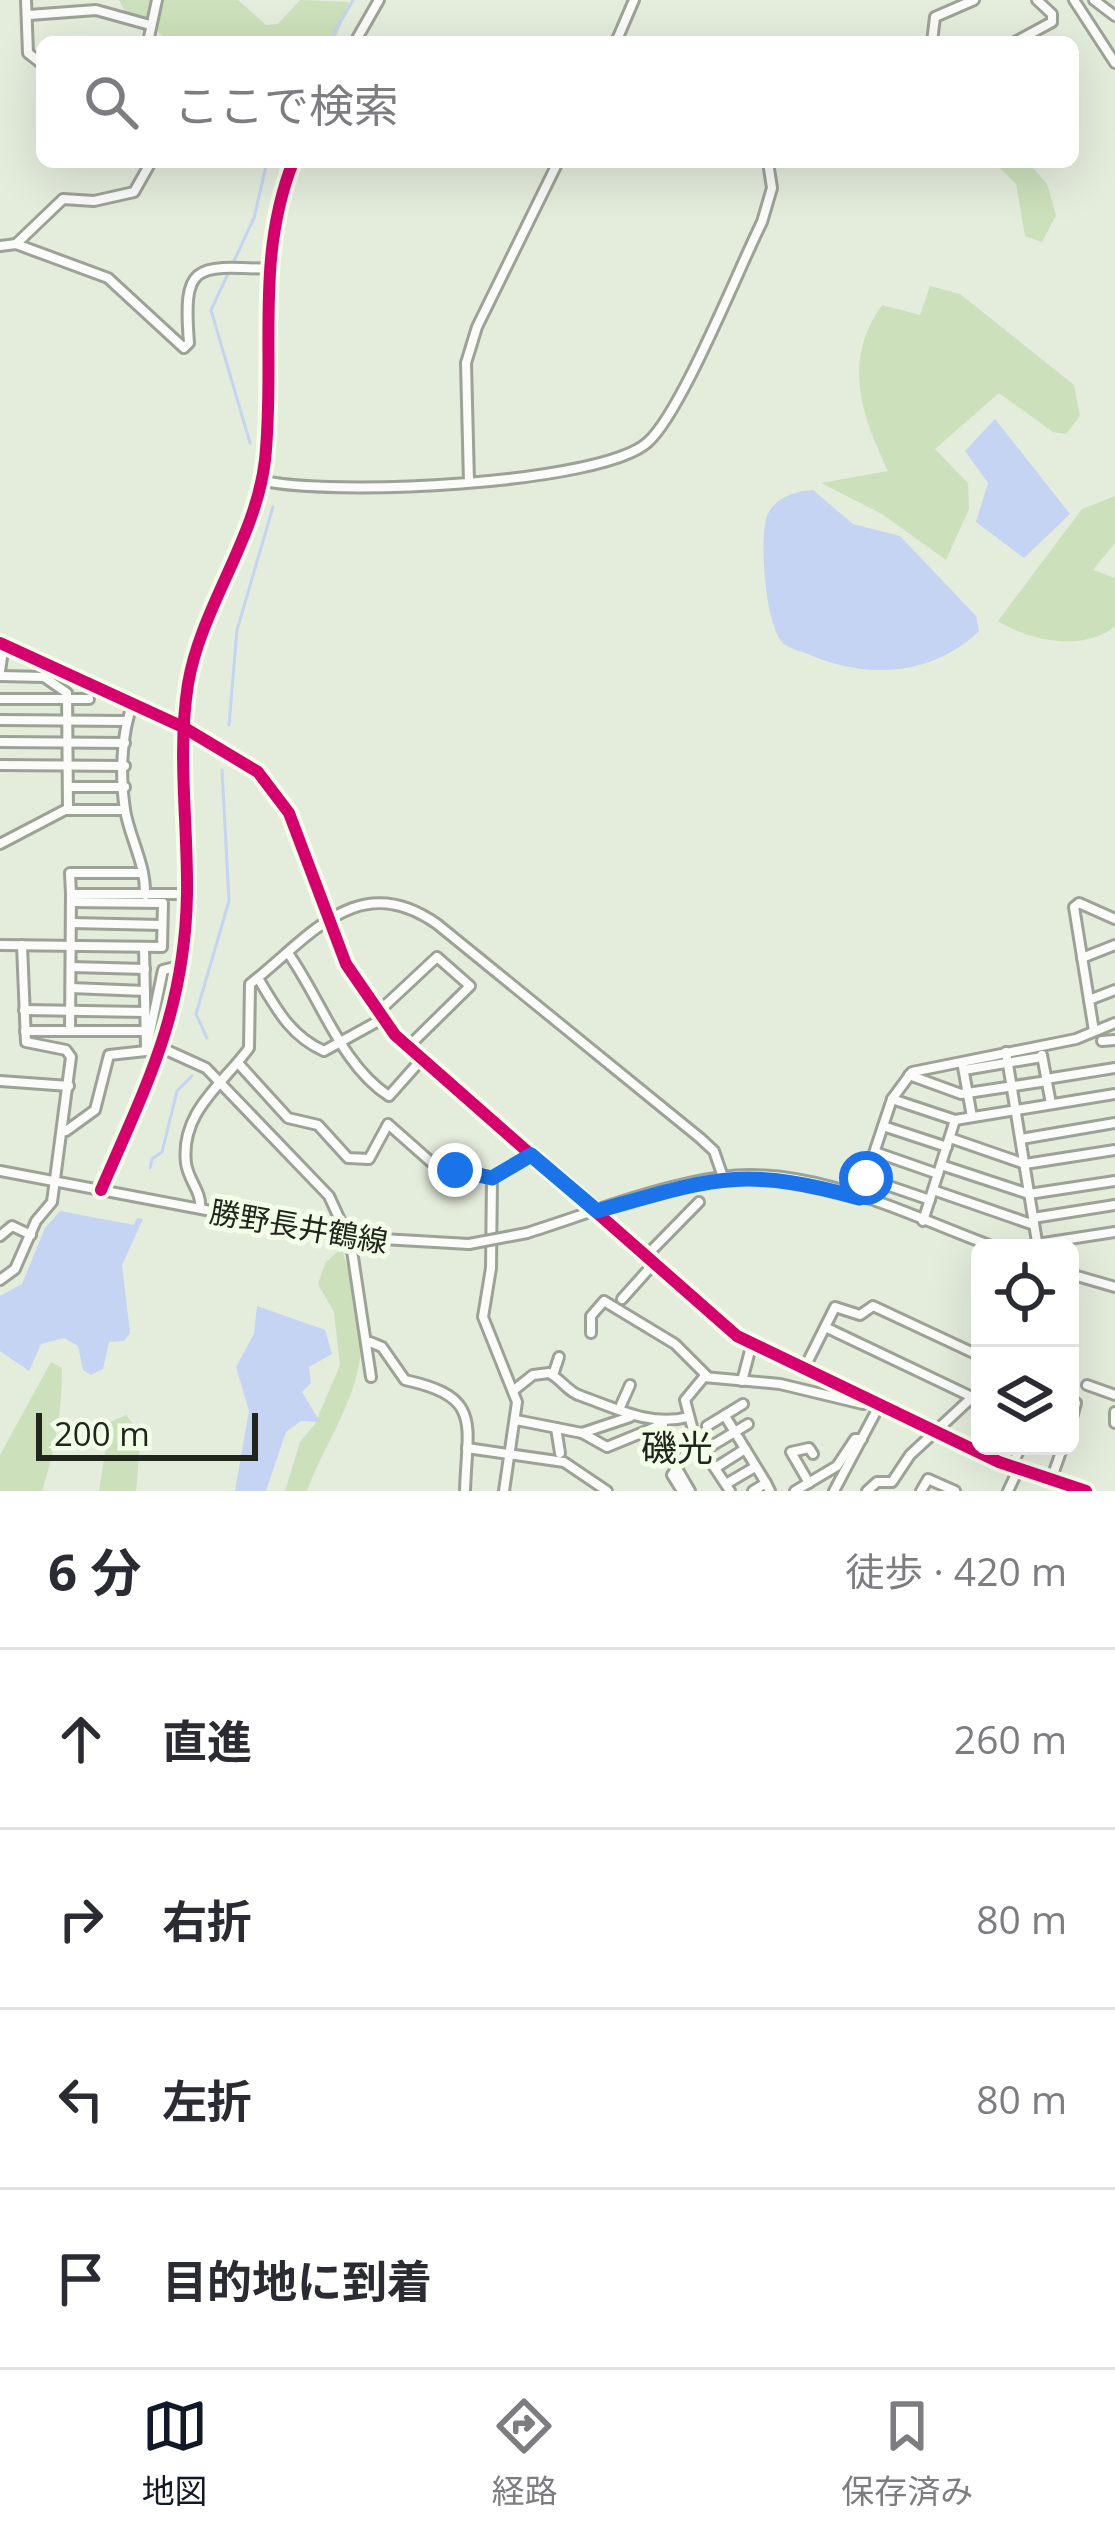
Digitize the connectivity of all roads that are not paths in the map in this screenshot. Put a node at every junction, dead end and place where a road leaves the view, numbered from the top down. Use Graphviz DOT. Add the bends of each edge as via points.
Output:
graph roads {
  1 [pos="26,0"];
  2 [pos="157,0"];
  3 [pos="379,0"];
  4 [pos="634,0"];
  5 [pos="942,0"];
  6 [pos="974,0"];
  7 [pos="1037,0"];
  8 [pos="1074,0"];
  9 [pos="1094,0"];
  10 [pos="943,14"];
  11 [pos="28,15"];
  12 [pos="1115,16"];
  13 [pos="150,26"];
  14 [pos="149,36"];
  15 [pos="358,36"];
  16 [pos="619,36"];
  17 [pos="932,36"];
  18 [pos="1027,36"];
  19 [pos="36,59"];
  20 [pos="1115,63"];
  21 [pos="148,168"];
  22 [pos="291,168"];
  23 [pos="555,168"];
  24 [pos="769,168"];
  25 [pos="16,244"];
  26 [pos="0,246"];
  27 [pos="267,268"];
  28 [pos="261,480"];
  29 [pos="469,482"];
  30 [pos="2,643"];
  31 [pos="0,673"];
  32 [pos="0,699"];
  33 [pos="88,699"];
  34 [pos="67,700"];
  35 [pos="133,704"];
  36 [pos="0,720"];
  37 [pos="68,721"];
  38 [pos="126,721"];
  39 [pos="183,727"];
  40 [pos="0,742"];
  41 [pos="68,742"];
  42 [pos="125,743"];
  43 [pos="68,765"];
  44 [pos="0,766"];
  45 [pos="125,766"];
  46 [pos="68,787"];
  47 [pos="125,787"];
  48 [pos="68,810"];
  49 [pos="125,810"];
  50 [pos="0,844"];
  51 [pos="143,872"];
  52 [pos="187,894"];
  53 [pos="145,895"];
  54 [pos="71,898"];
  55 [pos="324,918"];
  56 [pos="1115,920"];
  57 [pos="71,923"];
  58 [pos="162,925"];
  59 [pos="0,945"];
  60 [pos="22,945"];
  61 [pos="1115,945"];
  62 [pos="72,946"];
  63 [pos="144,947"];
  64 [pos="288,952"];
  65 [pos="1082,958"];
  66 [pos="179,966"];
  67 [pos="71,967"];
  68 [pos="145,969"];
  69 [pos="258,978"];
  70 [pos="71,988"];
  71 [pos="1115,990"];
  72 [pos="145,991"];
  73 [pos="1089,1000"];
  74 [pos="24,1010"];
  75 [pos="70,1010"];
  76 [pos="145,1012"];
  77 [pos="380,1016"];
  78 [pos="1115,1023"];
  79 [pos="70,1030"];
  80 [pos="25,1031"];
  81 [pos="146,1031"];
  82 [pos="1094,1031"];
  83 [pos="1115,1040"];
  84 [pos="1102,1041"];
  85 [pos="344,1043"];
  86 [pos="408,1047"];
  87 [pos="164,1048"];
  88 [pos="146,1051"];
  89 [pos="1041,1052"];
  90 [pos="1006,1057"];
  91 [pos="422,1060"];
  92 [pos="238,1063"];
  93 [pos="963,1065"];
  94 [pos="1115,1068"];
  95 [pos="909,1075"];
  96 [pos="217,1079"];
  97 [pos="1046,1080"];
  98 [pos="0,1081"];
  99 [pos="69,1086"];
  100 [pos="1012,1086"];
  101 [pos="968,1094"];
  102 [pos="1115,1094"];
  103 [pos="892,1099"];
  104 [pos="1051,1104"];
  105 [pos="1016,1109"];
  106 [pos="972,1117"];
  107 [pos="955,1120"];
  108 [pos="1115,1123"];
  109 [pos="883,1126"];
  110 [pos="65,1132"];
  111 [pos="1021,1139"];
  112 [pos="948,1143"];
  113 [pos="1115,1150"];
  114 [pos="875,1152"];
  115 [pos="531,1155"];
  116 [pos="1024,1164"];
  117 [pos="940,1169"];
  118 [pos="0,1172"];
  119 [pos="723,1177"];
  120 [pos="492,1178"];
  121 [pos="866,1178"];
  122 [pos="1115,1181"];
  123 [pos="56,1182"];
  124 [pos="101,1190"];
  125 [pos="1029,1194"];
  126 [pos="932,1195"];
  127 [pos="859,1198"];
  128 [pos="699,1202"];
  129 [pos="1115,1205"];
  130 [pos="200,1208"];
  131 [pos="597,1211"];
  132 [pos="923,1221"];
  133 [pos="1034,1222"];
  134 [pos="1115,1232"];
  135 [pos="31,1235"];
  136 [pos="0,1236"];
  137 [pos="348,1237"];
  138 [pos="972,1239"];
  139 [pos="1037,1239"];
  140 [pos="1076,1239"];
  141 [pos="652,1257"];
  142 [pos="1079,1277"];
  143 [pos="0,1280"];
  144 [pos="1115,1287"];
  145 [pos="622,1299"];
  146 [pos="826,1327"];
  147 [pos="591,1334"];
  148 [pos="370,1342"];
  149 [pos="752,1343"];
  150 [pos="971,1352"];
  151 [pos="560,1357"];
  152 [pos="804,1369"];
  153 [pos="553,1375"];
  154 [pos="707,1376"];
  155 [pos="371,1377"];
  156 [pos="742,1381"];
  157 [pos="630,1384"];
  158 [pos="1087,1384"];
  159 [pos="514,1390"];
  160 [pos="971,1392"];
  161 [pos="1115,1395"];
  162 [pos="971,1398"];
  163 [pos="868,1400"];
  164 [pos="743,1404"];
  165 [pos="879,1406"];
  166 [pos="1115,1412"];
  167 [pos="637,1416"];
  168 [pos="725,1416"];
  169 [pos="688,1417"];
  170 [pos="516,1420"];
  171 [pos="670,1421"];
  172 [pos="1115,1423"];
  173 [pos="748,1424"];
  174 [pos="707,1426"];
  175 [pos="556,1428"];
  176 [pos="933,1431"];
  177 [pos="735,1432"];
  178 [pos="582,1433"];
  179 [pos="694,1438"];
  180 [pos="862,1439"];
  181 [pos="467,1448"];
  182 [pos="745,1449"];
  183 [pos="704,1451"];
  184 [pos="560,1454"];
  185 [pos="813,1454"];
  186 [pos="513,1455"];
  187 [pos="1018,1455"];
  188 [pos="1060,1455"];
  189 [pos="756,1466"];
  190 [pos="715,1468"];
  191 [pos="1014,1468"];
  192 [pos="1051,1480"];
  193 [pos="809,1484"];
  194 [pos="768,1487"];
  195 [pos="728,1488"];
  196 [pos="464,1491"];
  197 [pos="504,1491"];
  198 [pos="607,1491"];
  199 [pos="686,1491"];
  200 [pos="753,1491"];
  201 [pos="795,1491"];
  202 [pos="834,1491"];
  203 [pos="868,1491"];
  204 [pos="921,1491"];
  205 [pos="955,1491"];
  206 [pos="1008,1491"];
  207 [pos="1086,1491"];
  1 -- 11 [label="street"];
  2 -- 13 [label="street"];
  3 -- 15 [label="street"];
  4 -- 16 [label="street"];
  5 -- 10 [label="street"];
  6 -- 10 [label="street"];
  7 -- 18 [label="street" via="1052,22"];
  8 -- 20 [label="street"];
  9 -- 12 [label="street"];
  10 -- 17 [label="street" via="933,20"];
  11 -- 13 [label="street" via="96,10"];
  11 -- 19 [label="street" via="28,53"];
  13 -- 14 [label="street"];
  21 -- 25 [label="street" via="134,192 63,199"];
  22 -- 27 [label="street"];
  23 -- 29 [label="street" via="471,345 463,384"];
  24 -- 29 [label="street" via="762,222 652,439 613,460"];
  25 -- 26 [label="street"];
  25 -- 27 [label="street" via="108,278 184,348 193,277 217,266"];
  27 -- 28 [label="street"];
  28 -- 29 [label="street" via="314,490"];
  28 -- 39 [label="street" via="189,678"];
  30 -- 31 [label="street"];
  30 -- 35 [label="street"];
  31 -- 34 [label="street" via="44,677"];
  32 -- 34 [label="street"];
  33 -- 34 [label="street"];
  34 -- 37 [label="street"];
  35 -- 38 [label="street"];
  35 -- 39 [label="street"];
  36 -- 37 [label="street"];
  37 -- 38 [label="street"];
  37 -- 41 [label="street"];
  38 -- 42 [label="street"];
  39 -- 52 [label="street"];
  39 -- 55 [label="street" via="274,790"];
  40 -- 41 [label="street"];
  41 -- 42 [label="street"];
  41 -- 43 [label="street"];
  42 -- 45 [label="street"];
  43 -- 44 [label="street"];
  43 -- 45 [label="street"];
  43 -- 46 [label="street"];
  45 -- 47 [label="street"];
  46 -- 47 [label="street"];
  46 -- 48 [label="street"];
  47 -- 49 [label="street"];
  48 -- 49 [label="street"];
  48 -- 50 [label="street"];
  49 -- 51 [label="street"];
  51 -- 53 [label="street"];
  51 -- 54 [label="street" via="70,873"];
  52 -- 53 [label="street"];
  52 -- 66 [label="street"];
  53 -- 54 [label="street"];
  54 -- 57 [label="street"];
  54 -- 58 [label="street" via="163,903"];
  55 -- 64 [label="street"];
  55 -- 77 [label="street"];
  55 -- 119 [label="street" via="386,901 410,905 700,1138"];
  56 -- 65 [label="street" via="1078,903"];
  57 -- 58 [label="street"];
  57 -- 62 [label="street"];
  58 -- 63 [label="street" via="162,947"];
  59 -- 60 [label="street"];
  60 -- 62 [label="street"];
  60 -- 74 [label="street"];
  61 -- 65 [label="street"];
  62 -- 63 [label="street"];
  62 -- 67 [label="street"];
  63 -- 68 [label="street"];
  64 -- 69 [label="street"];
  64 -- 85 [label="street"];
  65 -- 73 [label="street"];
  66 -- 87 [label="street"];
  66 -- 88 [label="street" via="163,970"];
  67 -- 68 [label="street"];
  67 -- 70 [label="street"];
  68 -- 72 [label="street"];
  69 -- 85 [label="street" via="306,1043 324,1051"];
  69 -- 92 [label="street" via="250,984 249,1048"];
  70 -- 72 [label="street"];
  70 -- 75 [label="street"];
  71 -- 73 [label="street"];
  72 -- 76 [label="street"];
  73 -- 82 [label="street"];
  74 -- 75 [label="street"];
  74 -- 80 [label="street"];
  75 -- 76 [label="street"];
  75 -- 79 [label="street"];
  76 -- 81 [label="street"];
  77 -- 85 [label="street"];
  77 -- 86 [label="street"];
  77 -- 86 [label="street" via="437,957 470,986"];
  78 -- 82 [label="street"];
  79 -- 80 [label="street"];
  79 -- 81 [label="street"];
  80 -- 99 [label="street" via="26,1042 66,1050"];
  81 -- 88 [label="street"];
  82 -- 89 [label="street"];
  83 -- 84 [label="street"];
  85 -- 91 [label="street" via="359,1075 389,1096"];
  86 -- 91 [label="street"];
  87 -- 96 [label="street"];
  87 -- 124 [label="street"];
  88 -- 110 [label="street" via="110,1055 95,1111"];
  89 -- 90 [label="street"];
  89 -- 97 [label="street"];
  90 -- 93 [label="street"];
  90 -- 100 [label="street"];
  91 -- 115 [label="street"];
  92 -- 96 [label="street"];
  92 -- 120 [label="street" via="288,1118 318,1125 348,1158 370,1159 388,1124 431,1162"];
  93 -- 95 [label="street"];
  93 -- 101 [label="street"];
  94 -- 97 [label="street"];
  95 -- 101 [label="street"];
  95 -- 103 [label="street"];
  96 -- 130 [label="street" via="187,1142"];
  96 -- 137 [label="street" via="329,1196"];
  97 -- 100 [label="street"];
  97 -- 104 [label="street"];
  98 -- 99 [label="street"];
  99 -- 110 [label="street"];
  100 -- 101 [label="street"];
  100 -- 105 [label="street"];
  101 -- 106 [label="street"];
  102 -- 104 [label="street"];
  103 -- 107 [label="street"];
  103 -- 109 [label="street"];
  104 -- 105 [label="street"];
  105 -- 106 [label="street"];
  105 -- 111 [label="street"];
  106 -- 107 [label="street"];
  107 -- 112 [label="street"];
  108 -- 111 [label="street"];
  109 -- 112 [label="street"];
  109 -- 114 [label="street"];
  110 -- 123 [label="street"];
  111 -- 116 [label="street"];
  112 -- 116 [label="street"];
  112 -- 117 [label="street"];
  113 -- 116 [label="street"];
  114 -- 117 [label="street"];
  114 -- 121 [label="street"];
  115 -- 120 [label="street"];
  115 -- 131 [label="street"];
  116 -- 125 [label="street"];
  117 -- 125 [label="street"];
  117 -- 126 [label="street"];
  118 -- 123 [label="street, 勝野長井鶴線"];
  119 -- 127 [label="street, 勝野長井鶴線" via="781,1178"];
  119 -- 131 [label="street, 勝野長井鶴線"];
  120 -- 159 [label="street" via="482,1317"];
  121 -- 126 [label="street"];
  121 -- 127 [label="street"];
  122 -- 125 [label="street"];
  123 -- 124 [label="street, 勝野長井鶴線"];
  123 -- 135 [label="street"];
  124 -- 130 [label="street, 勝野長井鶴線"];
  125 -- 133 [label="street"];
  126 -- 132 [label="street"];
  126 -- 133 [label="street"];
  127 -- 132 [label="street, 勝野長井鶴線"];
  128 -- 141 [label="street"];
  129 -- 133 [label="street"];
  130 -- 137 [label="street, 勝野長井鶴線"];
  131 -- 137 [label="street, 勝野長井鶴線, bridge" via="469,1244"];
  131 -- 141 [label="street"];
  132 -- 138 [label="street, 勝野長井鶴線"];
  133 -- 139 [label="street"];
  134 -- 140 [label="street"];
  135 -- 136 [label="street" via="12,1226"];
  135 -- 143 [label="street" via="15,1269"];
  137 -- 148 [label="street"];
  141 -- 145 [label="street"];
  141 -- 149 [label="street"];
  142 -- 144 [label="street"];
  146 -- 150 [label="street" via="835,1307 860,1315 874,1306"];
  146 -- 152 [label="street"];
  146 -- 160 [label="street"];
  147 -- 154 [label="street" via="591,1316 604,1301 675,1343"];
  148 -- 155 [label="street"];
  148 -- 181 [label="street" via="405,1380 448,1390 466,1419"];
  149 -- 152 [label="street"];
  149 -- 156 [label="street"];
  151 -- 153 [label="street"];
  152 -- 163 [label="street"];
  153 -- 159 [label="street" via="533,1375"];
  153 -- 167 [label="street" via="580,1396"];
  154 -- 156 [label="street"];
  154 -- 169 [label="street" via="689,1390"];
  156 -- 163 [label="street"];
  157 -- 167 [label="street" via="618,1402"];
  158 -- 161 [label="street"];
  159 -- 170 [label="street"];
  162 -- 176 [label="street"];
  163 -- 165 [label="street"];
  164 -- 168 [label="street"];
  165 -- 176 [label="street"];
  165 -- 180 [label="street"];
  166 -- 172 [label="street"];
  167 -- 171 [label="street"];
  167 -- 178 [label="street"];
  168 -- 174 [label="street"];
  168 -- 177 [label="street"];
  169 -- 171 [label="street"];
  169 -- 179 [label="street"];
  170 -- 175 [label="street"];
  170 -- 186 [label="street"];
  171 -- 178 [label="street" via="607,1447"];
  173 -- 177 [label="street"];
  175 -- 178 [label="street"];
  175 -- 184 [label="street"];
  176 -- 191 [label="street"];
  176 -- 203 [label="street" via="892,1482"];
  177 -- 182 [label="street"];
  177 -- 183 [label="street"];
  179 -- 183 [label="street"];
  179 -- 199 [label="street" via="672,1478"];
  180 -- 193 [label="street"];
  180 -- 202 [label="street"];
  181 -- 186 [label="street"];
  181 -- 196 [label="street"];
  182 -- 189 [label="street"];
  182 -- 190 [label="street"];
  183 -- 190 [label="street"];
  185 -- 193 [label="street" via="791,1452"];
  186 -- 197 [label="street"];
  186 -- 198 [label="street" via="563,1462"];
  187 -- 191 [label="street"];
  188 -- 192 [label="street"];
  189 -- 194 [label="street"];
  189 -- 195 [label="street"];
  190 -- 195 [label="street"];
  191 -- 192 [label="street"];
  191 -- 206 [label="street"];
  192 -- 207 [label="street"];
  193 -- 201 [label="street"];
  194 -- 200 [label="street"];
  204 -- 205 [label="street" via="928,1479"];
}
